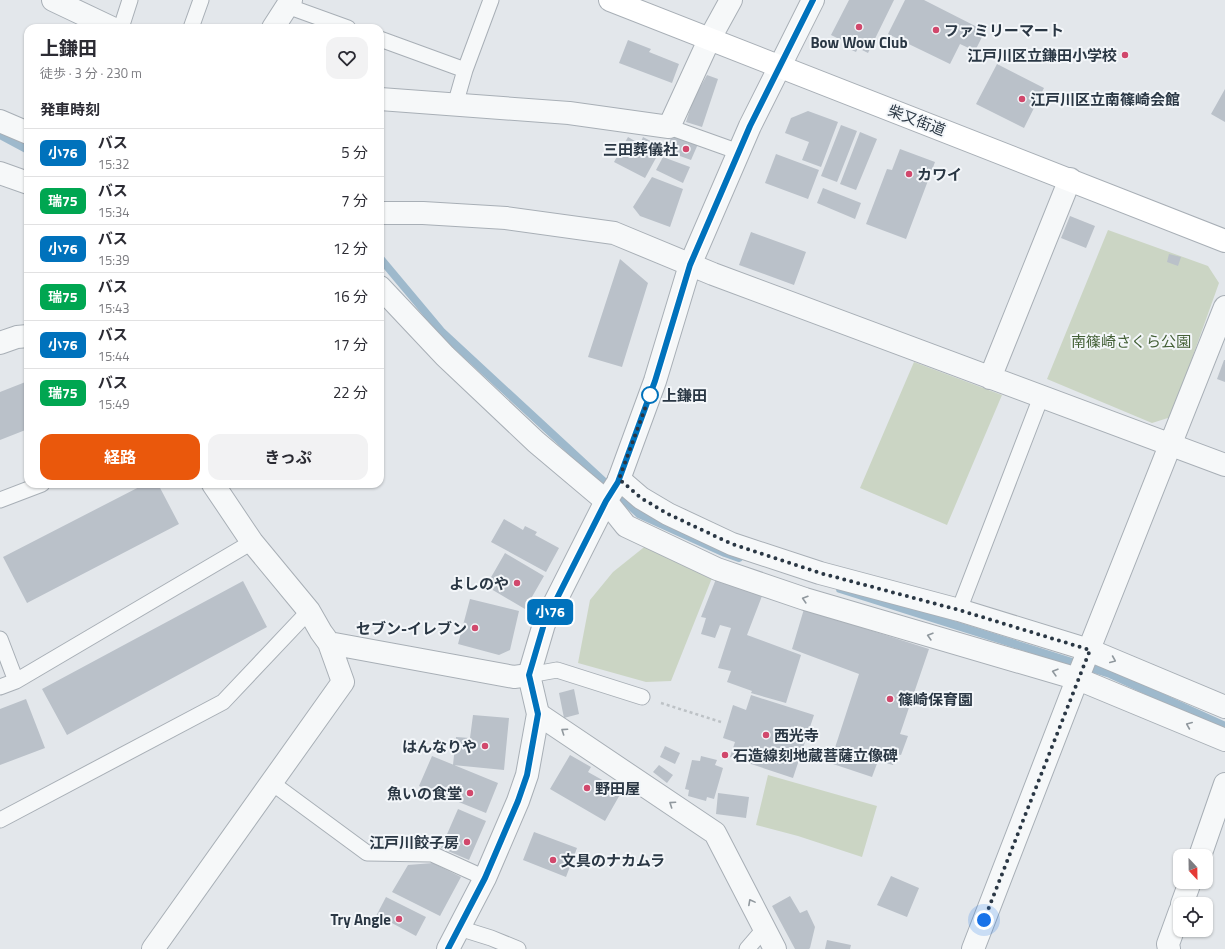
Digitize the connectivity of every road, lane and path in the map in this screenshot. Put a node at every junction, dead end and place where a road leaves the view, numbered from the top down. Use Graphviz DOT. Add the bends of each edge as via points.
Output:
graph roads {
  1 [pos="53,0"];
  2 [pos="130,0"];
  3 [pos="201,0"];
  4 [pos="491,0"];
  5 [pos="610,0"];
  6 [pos="731,0"];
  7 [pos="813,0"];
  8 [pos="289,3"];
  9 [pos="104,24"];
  10 [pos="122,24"];
  11 [pos="192,24"];
  12 [pos="276,24"];
  13 [pos="339,24"];
  14 [pos="384,40"];
  15 [pos="710,40"];
  16 [pos="779,66"];
  17 [pos="465,70"];
  18 [pos="384,98"];
  19 [pos="455,105"];
  20 [pos="0,121"];
  21 [pos="669,127"];
  22 [pos="24,131"];
  23 [pos="738,152"];
  24 [pos="0,173"];
  25 [pos="1070,180"];
  26 [pos="24,182"];
  27 [pos="384,213"];
  28 [pos="1225,241"];
  29 [pos="690,265"];
  30 [pos="384,291"];
  31 [pos="1225,307"];
  32 [pos="24,336"];
  33 [pos="0,343"];
  34 [pos="990,378"];
  35 [pos="1041,397"];
  36 [pos="1171,444"];
  37 [pos="1225,464"];
  38 [pos="32,488"];
  39 [pos="217,488"];
  40 [pos="613,490"];
  41 [pos="0,500"];
  42 [pos="252,542"];
  43 [pos="959,610"];
  44 [pos="309,611"];
  45 [pos="0,639"];
  46 [pos="329,643"];
  47 [pos="1084,664"];
  48 [pos="529,675"];
  49 [pos="16,681"];
  50 [pos="0,687"];
  51 [pos="642,697"];
  52 [pos="1225,707"];
  53 [pos="538,714"];
  54 [pos="721,722"];
  55 [pos="1225,740"];
  56 [pos="272,783"];
  57 [pos="1225,784"];
  58 [pos="0,820"];
  59 [pos="1202,849"];
  60 [pos="485,878"];
  61 [pos="459,928"];
  62 [pos="765,928"];
  63 [pos="1173,930"];
  64 [pos="153,949"];
  65 [pos="448,949"];
  66 [pos="518,949"];
  67 [pos="747,949"];
  68 [pos="775,949"];
  69 [pos="973,949"];
  70 [pos="1169,949"];
  1 -- 9 [label="street"];
  2 -- 10 [label="lane"];
  3 -- 11 [label="lane"];
  4 -- 17 [label="lane"];
  5 -- 15 [label="main road, 柴又街道"];
  6 -- 15 [label="street"];
  7 -- 16 [label="street"];
  8 -- 12 [label="street"];
  8 -- 13 [label="lane"];
  14 -- 17 [label="lane"];
  15 -- 16 [label="main road, 柴又街道"];
  15 -- 21 [label="street"];
  16 -- 23 [label="street"];
  16 -- 25 [label="main road, 柴又街道"];
  17 -- 19 [label="lane"];
  18 -- 19 [label="street"];
  19 -- 21 [label="street" via="569,113"];
  20 -- 22 [label="street"];
  21 -- 23 [label="lane"];
  23 -- 29 [label="street"];
  24 -- 26 [label="street"];
  25 -- 28 [label="main road, 柴又街道"];
  25 -- 34 [label="street"];
  27 -- 29 [label="street" via="506,218 614,233"];
  29 -- 34 [label="street"];
  29 -- 40 [label="street" via="655,381"];
  30 -- 40 [label="street" via="446,356 536,442"];
  31 -- 36 [label="street"];
  32 -- 33 [label="street"];
  34 -- 35 [label="street"];
  35 -- 36 [label="street"];
  35 -- 43 [label="lane"];
  36 -- 37 [label="street"];
  36 -- 47 [label="street"];
  38 -- 41 [label="lane"];
  39 -- 42 [label="street"];
  40 -- 43 [label="street" via="636,495 732,544 820,573"];
  47 -- 40 [label="street, one-way" via="805,599 717,569 626,526"];
  40 -- 48 [label="street" via="544,624"];
  42 -- 44 [label="street"];
  42 -- 49 [label="lane"];
  43 -- 47 [label="street"];
  44 -- 46 [label="street"];
  44 -- 58 [label="lane" via="223,702"];
  45 -- 49 [label="lane"];
  46 -- 48 [label="street" via="514,677"];
  46 -- 56 [label="street" via="343,682"];
  47 -- 52 [label="street, one-way"];
  55 -- 47 [label="street, one-way"];
  47 -- 69 [label="street"];
  48 -- 51 [label="lane" via="557,670"];
  48 -- 53 [label="street"];
  49 -- 50 [label="lane"];
  51 -- 54 [label="path"];
  53 -- 60 [label="street" via="527,775 516,808"];
  62 -- 53 [label="street, one-way" via="715,833"];
  56 -- 60 [label="lane" via="367,853 432,854"];
  56 -- 64 [label="street"];
  57 -- 59 [label="street"];
  60 -- 61 [label="street"];
  61 -- 65 [label="street"];
  61 -- 66 [label="lane"];
  62 -- 67 [label="lane"];
  62 -- 68 [label="street"];
  63 -- 70 [label="street" via="1168,944"];
}
